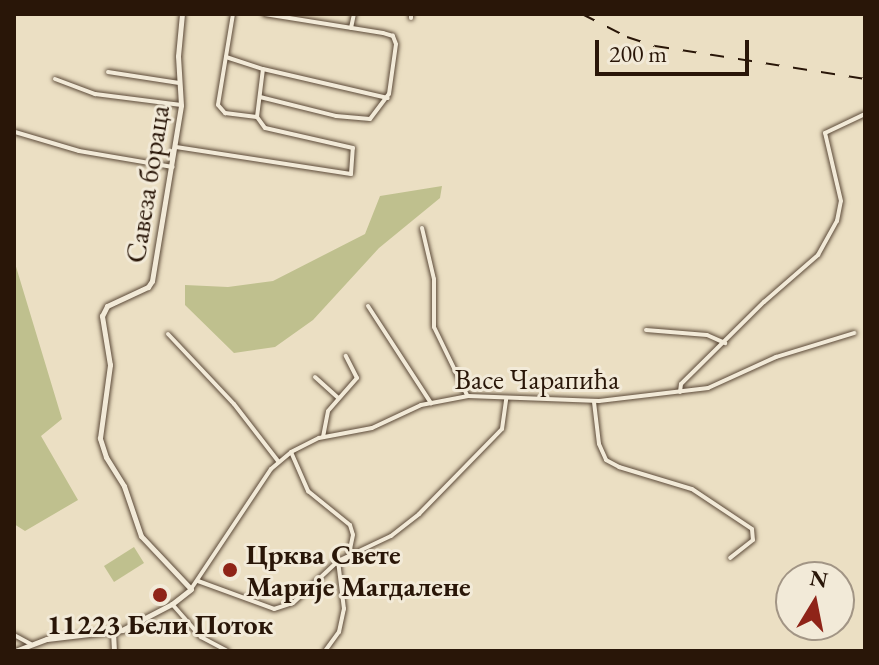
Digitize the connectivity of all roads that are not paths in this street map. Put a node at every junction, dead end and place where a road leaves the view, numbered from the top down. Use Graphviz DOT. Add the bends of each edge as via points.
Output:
graph roads {
  1 [pos="182,14"];
  2 [pos="233,14"];
  3 [pos="265,14"];
  4 [pos="354,14"];
  5 [pos="351,28"];
  6 [pos="226,57"];
  7 [pos="263,69"];
  8 [pos="108,72"];
  9 [pos="55,79"];
  10 [pos="181,83"];
  11 [pos="260,97"];
  12 [pos="388,98"];
  13 [pos="181,105"];
  14 [pos="865,114"];
  15 [pos="257,117"];
  16 [pos="15,132"];
  17 [pos="176,147"];
  18 [pos="173,167"];
  19 [pos="422,228"];
  20 [pos="368,306"];
  21 [pos="646,330"];
  22 [pos="854,333"];
  23 [pos="168,334"];
  24 [pos="725,343"];
  25 [pos="346,356"];
  26 [pos="315,377"];
  27 [pos="680,392"];
  28 [pos="468,396"];
  29 [pos="338,398"];
  30 [pos="506,399"];
  31 [pos="594,401"];
  32 [pos="431,403"];
  33 [pos="323,437"];
  34 [pos="291,452"];
  35 [pos="278,461"];
  36 [pos="349,554"];
  37 [pos="730,558"];
  38 [pos="338,561"];
  39 [pos="198,581"];
  40 [pos="191,589"];
  41 [pos="172,604"];
  42 [pos="113,632"];
  43 [pos="14,635"];
  44 [pos="31,644"];
  45 [pos="15,651"];
  46 [pos="114,651"];
  47 [pos="227,651"];
  48 [pos="325,651"];
  1 -- 10 [label="street, Савеза бораца"];
  2 -- 6 [label="street"];
  3 -- 5 [label="street"];
  4 -- 5 [label="street"];
  5 -- 12 [label="street" via="394,38"];
  6 -- 7 [label="street"];
  6 -- 15 [label="street" via="218,105 225,113"];
  7 -- 11 [label="street"];
  7 -- 12 [label="street"];
  8 -- 10 [label="street"];
  9 -- 13 [label="street" via="95,94"];
  10 -- 13 [label="street, Савеза бораца"];
  11 -- 12 [label="street" via="361,120 374,117"];
  11 -- 15 [label="street"];
  13 -- 17 [label="street, Савеза бораца"];
  14 -- 24 [label="street" via="825,133 841,201 824,245 813,262"];
  15 -- 17 [label="street" via="263,128 354,148 349,175"];
  16 -- 18 [label="street" via="79,151"];
  17 -- 18 [label="street, Савеза бораца"];
  18 -- 40 [label="street, Савеза бораца" via="150,285 103,310 110,371 100,438 143,539"];
  19 -- 28 [label="street" via="434,279 434,327"];
  20 -- 32 [label="street"];
  21 -- 24 [label="street" via="707,335"];
  22 -- 27 [label="street, Васе Чарапића" via="776,357 720,384"];
  23 -- 35 [label="street" via="234,404"];
  24 -- 27 [label="street" via="681,384"];
  25 -- 29 [label="street" via="357,378"];
  26 -- 29 [label="street"];
  27 -- 31 [label="street, Васе Чарапића"];
  28 -- 30 [label="street, Васе Чарапића"];
  28 -- 32 [label="street, Васе Чарапића"];
  29 -- 33 [label="street" via="327,414"];
  30 -- 31 [label="street, Васе Чарапића"];
  30 -- 36 [label="street" via="502,429 425,509 391,536"];
  31 -- 37 [label="street" via="606,460 692,489 752,529 753,540"];
  32 -- 33 [label="street, Васе Чарапића" via="372,428"];
  33 -- 34 [label="street, Васе Чарапића"];
  34 -- 35 [label="street, Васе Чарапића"];
  34 -- 36 [label="street" via="308,491 350,525"];
  35 -- 39 [label="street, Васе Чарапића"];
  36 -- 38 [label="street"];
  38 -- 39 [label="street" via="307,594 280,609"];
  38 -- 48 [label="street" via="344,609 339,632"];
  39 -- 40 [label="street, Васе Чарапића"];
  40 -- 41 [label="street, Васе Чарапића"];
  41 -- 42 [label="street, Васе Чарапића"];
  41 -- 47 [label="street" via="201,637"];
  42 -- 44 [label="street, Васе Чарапића"];
  42 -- 46 [label="street"];
  43 -- 44 [label="street"];
  44 -- 45 [label="street, Васе Чарапића"];
}
